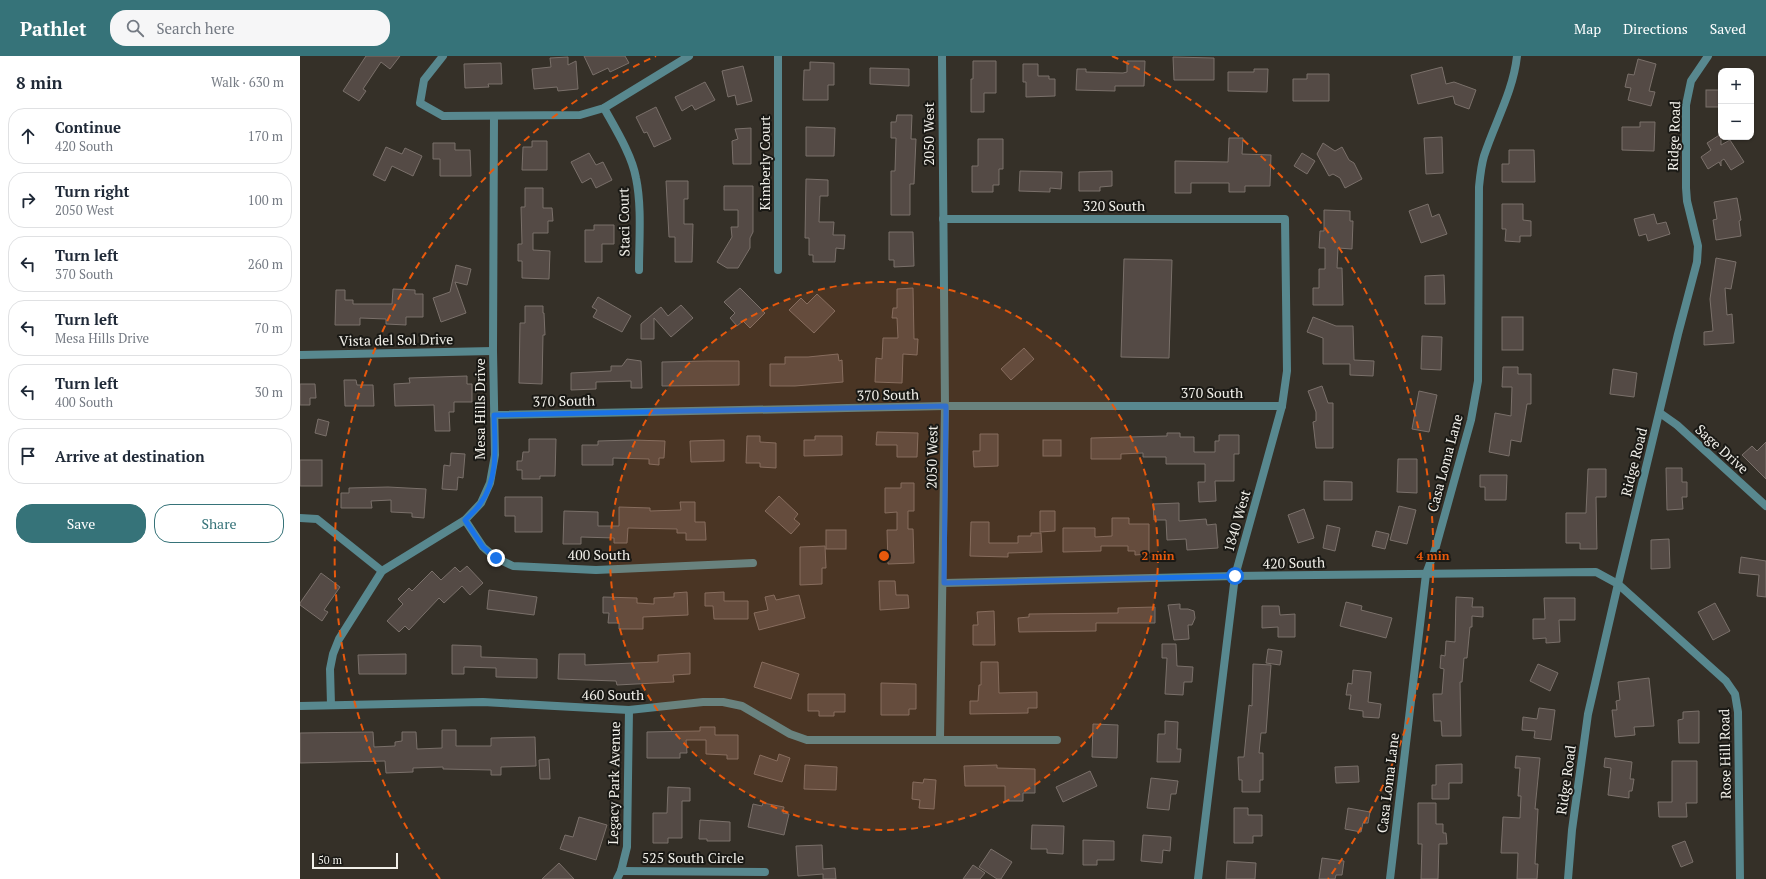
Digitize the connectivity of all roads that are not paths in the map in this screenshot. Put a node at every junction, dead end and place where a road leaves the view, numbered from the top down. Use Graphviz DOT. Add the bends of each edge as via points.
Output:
graph roads {
  1 [pos="443,56"];
  2 [pos="689,56"];
  3 [pos="778,56"];
  4 [pos="942,56"];
  5 [pos="1517,56"];
  6 [pos="1708,56"];
  7 [pos="604,108"];
  8 [pos="494,116"];
  9 [pos="943,219"];
  10 [pos="1285,219"];
  11 [pos="638,270"];
  12 [pos="778,270"];
  13 [pos="493,351"];
  14 [pos="300,355"];
  15 [pos="946,406"];
  16 [pos="1282,406"];
  17 [pos="1660,413"];
  18 [pos="494,415"];
  19 [pos="1766,506"];
  20 [pos="300,518"];
  21 [pos="465,520"];
  22 [pos="753,563"];
  23 [pos="382,570"];
  24 [pos="1426,574"];
  25 [pos="1235,576"];
  26 [pos="944,583"];
  27 [pos="1618,584"];
  28 [pos="330,705"];
  29 [pos="300,706"];
  30 [pos="629,710"];
  31 [pos="940,739"];
  32 [pos="1057,740"];
  33 [pos="621,871"];
  34 [pos="765,872"];
  35 [pos="617,879"];
  36 [pos="1198,879"];
  37 [pos="1390,879"];
  38 [pos="1568,879"];
  39 [pos="1740,879"];
  1 -- 8 [label="street" via="424,80 420,104 443,116"];
  2 -- 7 [label="street"];
  3 -- 12 [label="street, Kimberly Court"];
  4 -- 9 [label="street, 2050 West"];
  5 -- 24 [label="street, Casa Loma Lane" via="1510,93 1483,157 1479,187 1478,381 1471,420"];
  6 -- 17 [label="street, Ridge Road" via="1691,81 1686,105 1686,188 1698,246 1697,262"];
  7 -- 8 [label="street" via="580,115"];
  7 -- 11 [label="street, Staci Court" via="624,145 636,177 639,206"];
  8 -- 13 [label="street, Mesa Hills Drive"];
  9 -- 10 [label="street, 320 South"];
  9 -- 15 [label="street, 2050 West"];
  10 -- 16 [label="street, 1840 West" via="1287,371"];
  13 -- 14 [label="street, Vista del Sol Drive"];
  13 -- 18 [label="street, Mesa Hills Drive"];
  15 -- 16 [label="street, 370 South"];
  15 -- 18 [label="street, 370 South"];
  15 -- 26 [label="street, 2050 West"];
  16 -- 25 [label="street, 1840 West"];
  17 -- 19 [label="street, Sage Drive" via="1677,425"];
  17 -- 27 [label="street, Ridge Road"];
  18 -- 21 [label="street, Mesa Hills Drive" via="495,455 490,483 480,503"];
  20 -- 23 [label="street" via="317,519"];
  21 -- 22 [label="street, 400 South" via="483,547 496,558 513,566 596,570"];
  21 -- 23 [label="street, Mesa Hills Drive"];
  23 -- 28 [label="street, Mesa Hills Drive" via="339,639 333,654 330,669"];
  24 -- 25 [label="street, 420 South"];
  24 -- 27 [label="street, 420 South" via="1596,572"];
  24 -- 37 [label="street, Casa Loma Lane"];
  25 -- 26 [label="street, 420 South"];
  25 -- 36 [label="street, 1840 West"];
  26 -- 31 [label="street, 2050 West"];
  27 -- 38 [label="street, Ridge Road" via="1588,714"];
  27 -- 39 [label="street, Rose Hill Road" via="1726,681 1735,694 1738,712"];
  28 -- 29 [label="street, 460 South"];
  28 -- 30 [label="street, 460 South" via="483,702"];
  30 -- 31 [label="street, 460 South" via="722,702 742,706 790,734 807,740"];
  30 -- 33 [label="street, Legacy Park Avenue" via="627,847"];
  31 -- 32 [label="street, 460 South"];
  33 -- 34 [label="street, 525 South Circle"];
  33 -- 35 [label="street, Legacy Park Avenue"];
}
